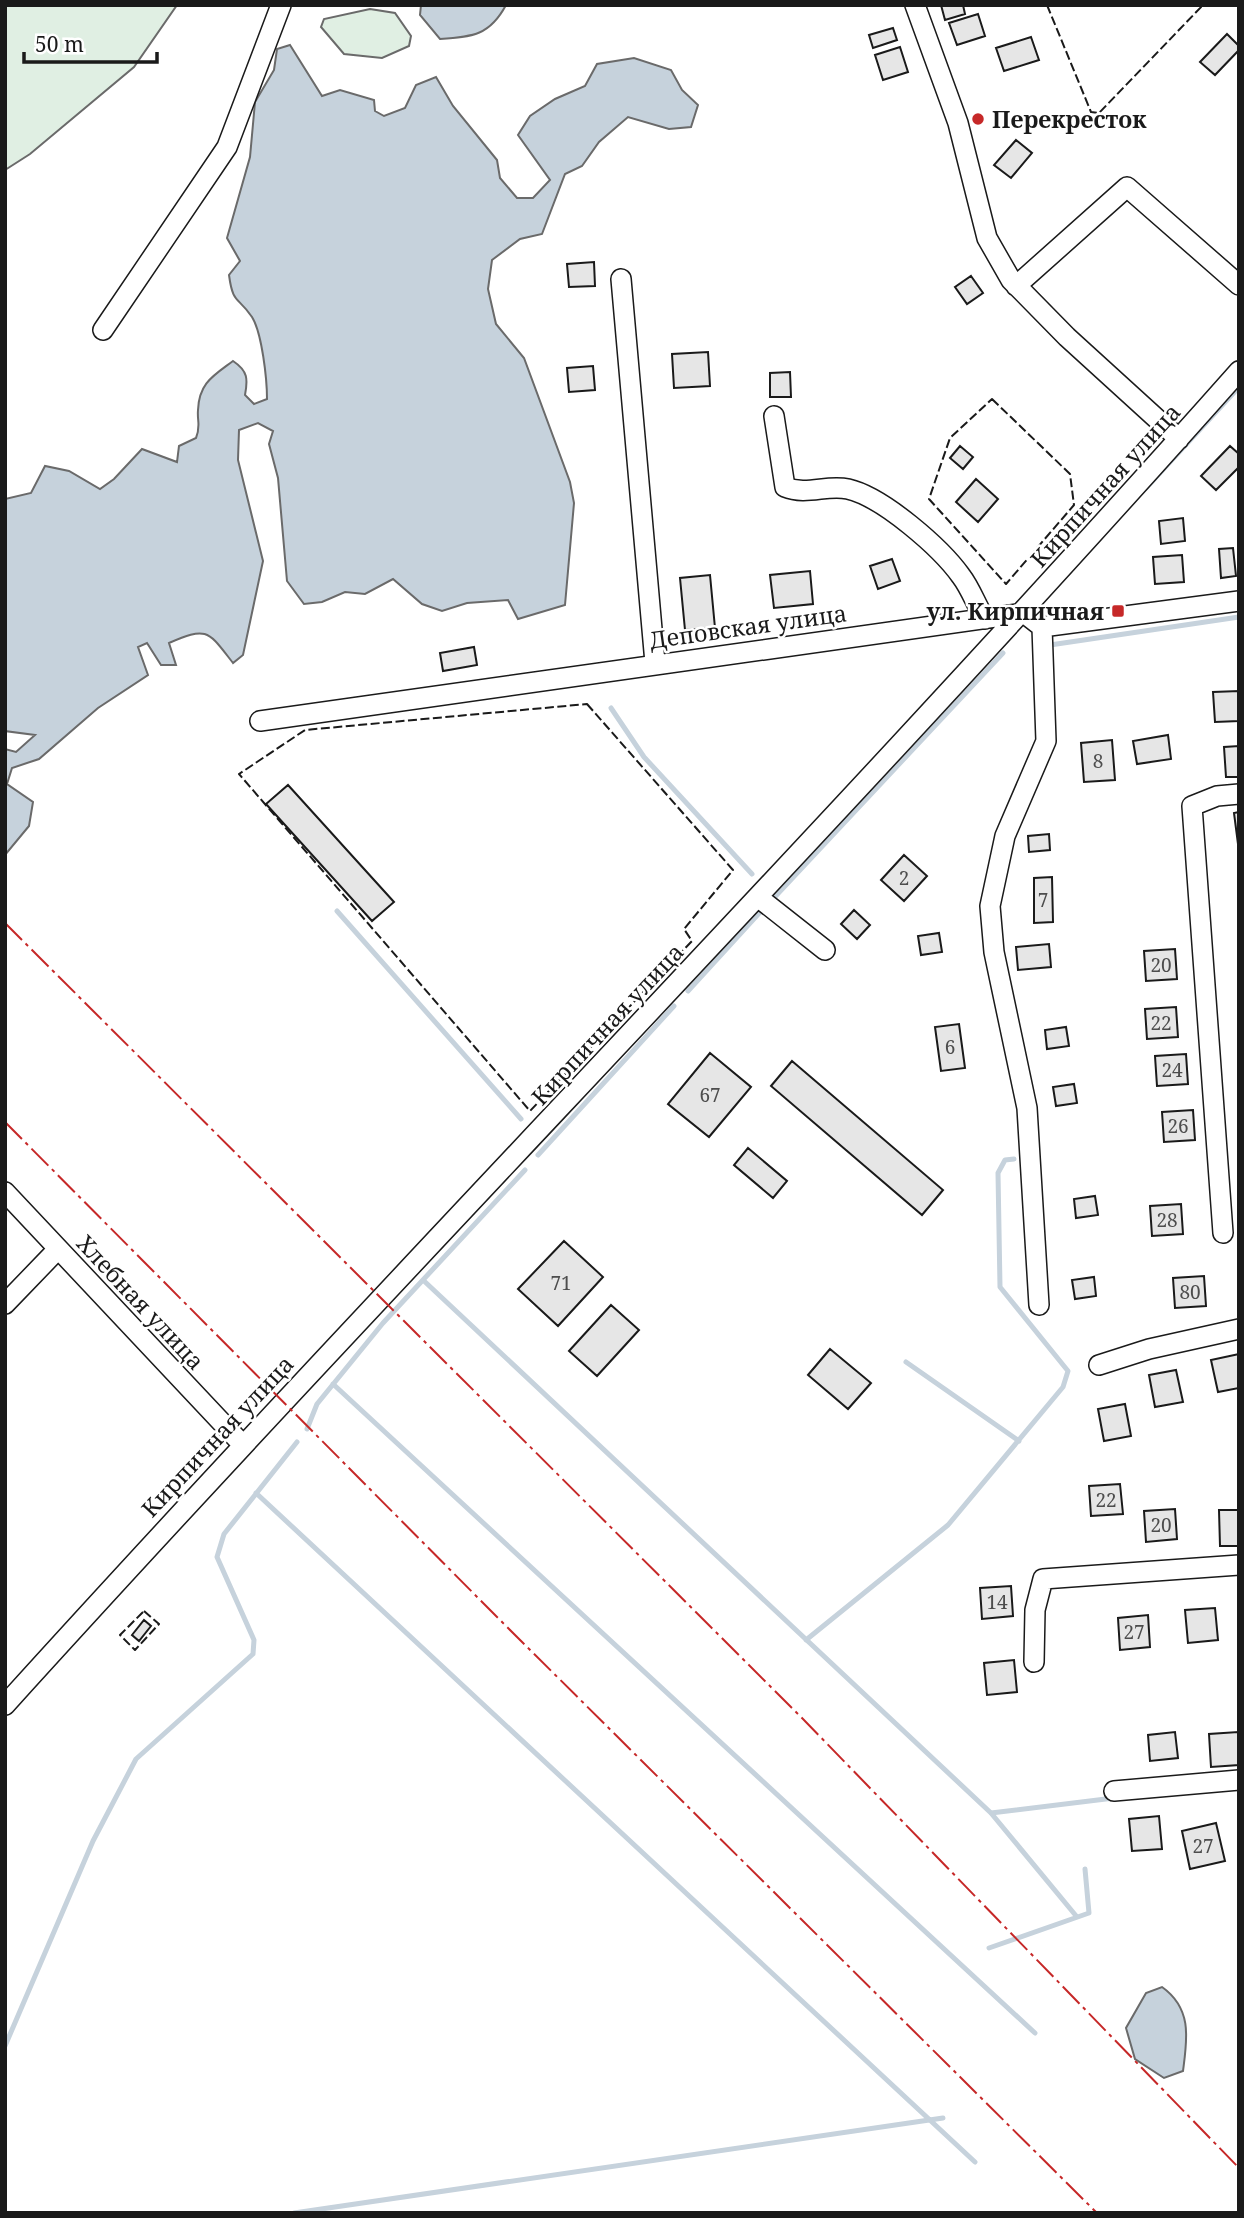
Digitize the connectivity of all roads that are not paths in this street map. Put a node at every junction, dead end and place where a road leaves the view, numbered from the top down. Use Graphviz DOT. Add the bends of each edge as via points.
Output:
graph roads {
  1 [pos="281,5"];
  2 [pos="915,5"];
  3 [pos="621,279"];
  4 [pos="1239,285"];
  5 [pos="1016,286"];
  6 [pos="103,330"];
  7 [pos="1239,371"];
  8 [pos="774,416"];
  9 [pos="1179,439"];
  10 [pos="1239,601"];
  11 [pos="1024,613"];
  12 [pos="985,619"];
  13 [pos="1042,627"];
  14 [pos="655,663"];
  15 [pos="260,722"];
  16 [pos="1239,794"];
  17 [pos="759,898"];
  18 [pos="825,950"];
  19 [pos="5,1192"];
  20 [pos="1223,1233"];
  21 [pos="58,1249"];
  22 [pos="5,1304"];
  23 [pos="1040,1305"];
  24 [pos="1239,1329"];
  25 [pos="1099,1365"];
  26 [pos="242,1444"];
  27 [pos="1239,1565"];
  28 [pos="1034,1662"];
  29 [pos="5,1705"];
  30 [pos="1239,1780"];
  31 [pos="1114,1791"];
  1 -- 6 [label="street" via="227,147"];
  2 -- 5 [label="street" via="958,123 986,238"];
  3 -- 14 [label="street"];
  4 -- 5 [label="street" via="1127,187"];
  5 -- 9 [label="street"];
  7 -- 9 [label="street, Кирпичная улица"];
  8 -- 12 [label="street" via="785,487 799,493 848,489 872,499 936,545 963,579"];
  9 -- 11 [label="street, Кирпичная улица"];
  10 -- 13 [label="street"];
  11 -- 12 [label="street, Деповская улица"];
  11 -- 13 [label="street"];
  11 -- 17 [label="street, Кирпичная улица"];
  12 -- 14 [label="street, Деповская улица"];
  13 -- 23 [label="street" via="1046,741 1005,836 990,906 1027,1108"];
  14 -- 15 [label="street, Деповская улица"];
  16 -- 20 [label="street" via="1217,796 1192,806"];
  17 -- 18 [label="street"];
  17 -- 26 [label="street, Кирпичная улица"];
  19 -- 21 [label="street, Хлебная улица"];
  21 -- 22 [label="street"];
  21 -- 26 [label="street, Хлебная улица"];
  24 -- 25 [label="street"];
  26 -- 29 [label="street, Кирпичная улица"];
  27 -- 28 [label="street" via="1043,1579 1035,1610"];
  30 -- 31 [label="street"];
}
